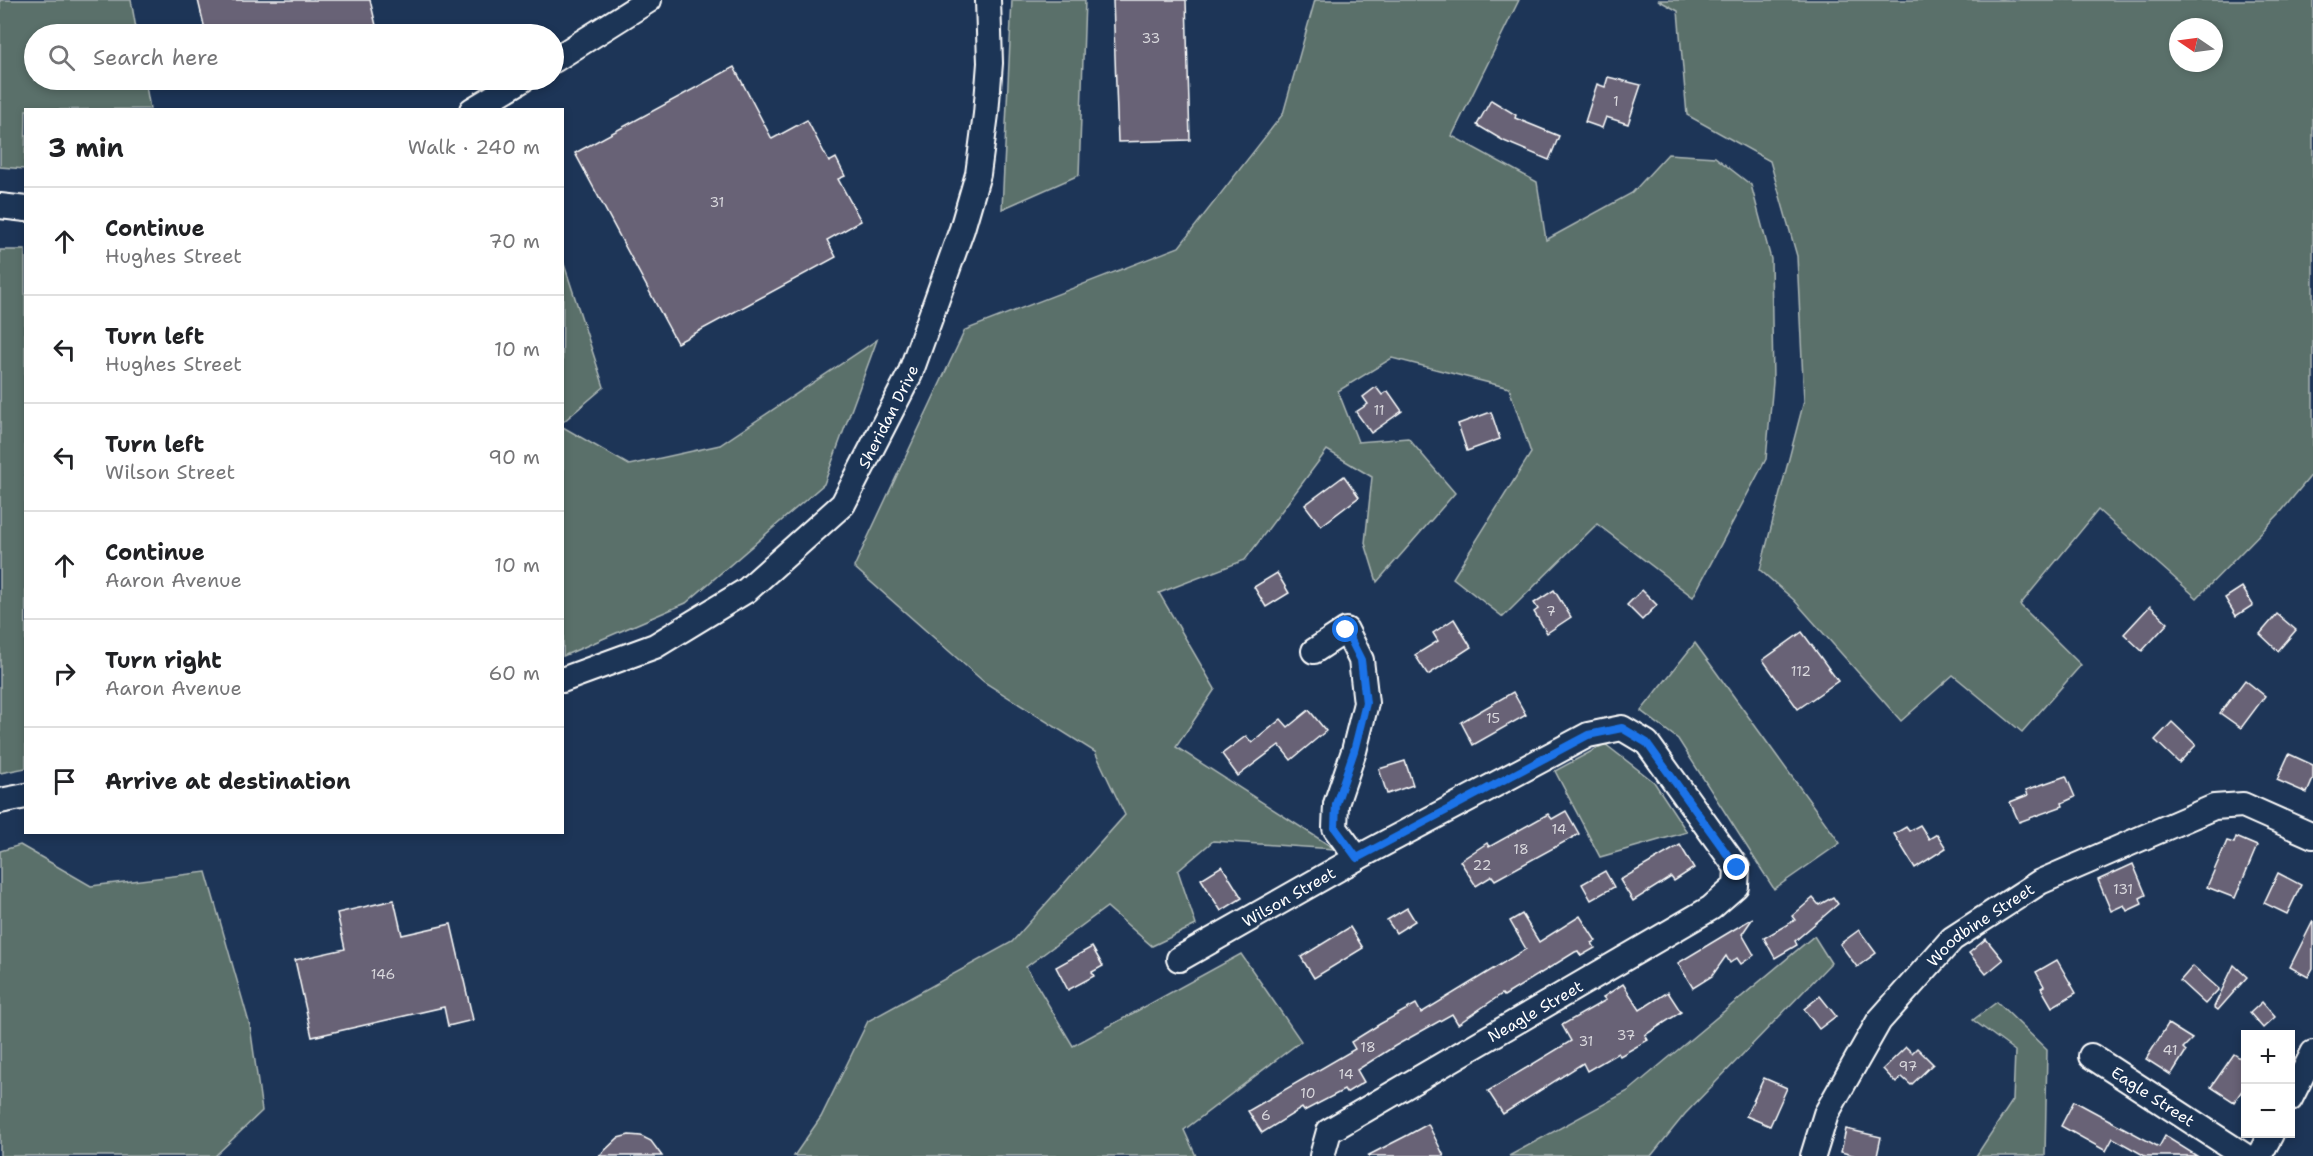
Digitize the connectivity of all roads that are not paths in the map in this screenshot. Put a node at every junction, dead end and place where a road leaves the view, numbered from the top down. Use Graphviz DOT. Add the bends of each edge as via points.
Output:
graph roads {
  1 [pos="649,0"];
  2 [pos="988,0"];
  3 [pos="564,54"];
  4 [pos="505,90"];
  5 [pos="475,108"];
  6 [pos="0,206"];
  7 [pos="24,209"];
  8 [pos="1314,651"];
  9 [pos="564,679"];
  10 [pos="24,796"];
  11 [pos="0,801"];
  12 [pos="2313,836"];
  13 [pos="1357,858"];
  14 [pos="1736,886"];
  15 [pos="1179,959"];
  16 [pos="2313,1053"];
  17 [pos="2091,1056"];
  18 [pos="2295,1089"];
  19 [pos="2269,1138"];
  20 [pos="1322,1156"];
  21 [pos="1813,1156"];
  22 [pos="2246,1156"];
  23 [pos="2259,1156"];
  1 -- 3 [label="street"];
  2 -- 9 [label="street, Sheridan Drive" via="990,63 978,174 910,374 843,504 747,590 655,646"];
  4 -- 5 [label="street"];
  6 -- 7 [label="street"];
  8 -- 13 [label="street" via="1346,630 1361,660 1366,703 1336,804 1335,828"];
  10 -- 11 [label="street"];
  12 -- 21 [label="street, Woodbine Street" via="2243,805 2214,807 2040,882 1952,939 1879,1021 1826,1114"];
  13 -- 14 [label="street, Wilson Street" via="1588,735 1622,728 1647,743 1737,868"];
  13 -- 15 [label="street, Wilson Street"];
  14 -- 20 [label="street, Neagle Street" via="1711,908 1329,1131"];
  16 -- 18 [label="street"];
  17 -- 22 [label="street, Eagle Street"];
  19 -- 23 [label="street"];
}
